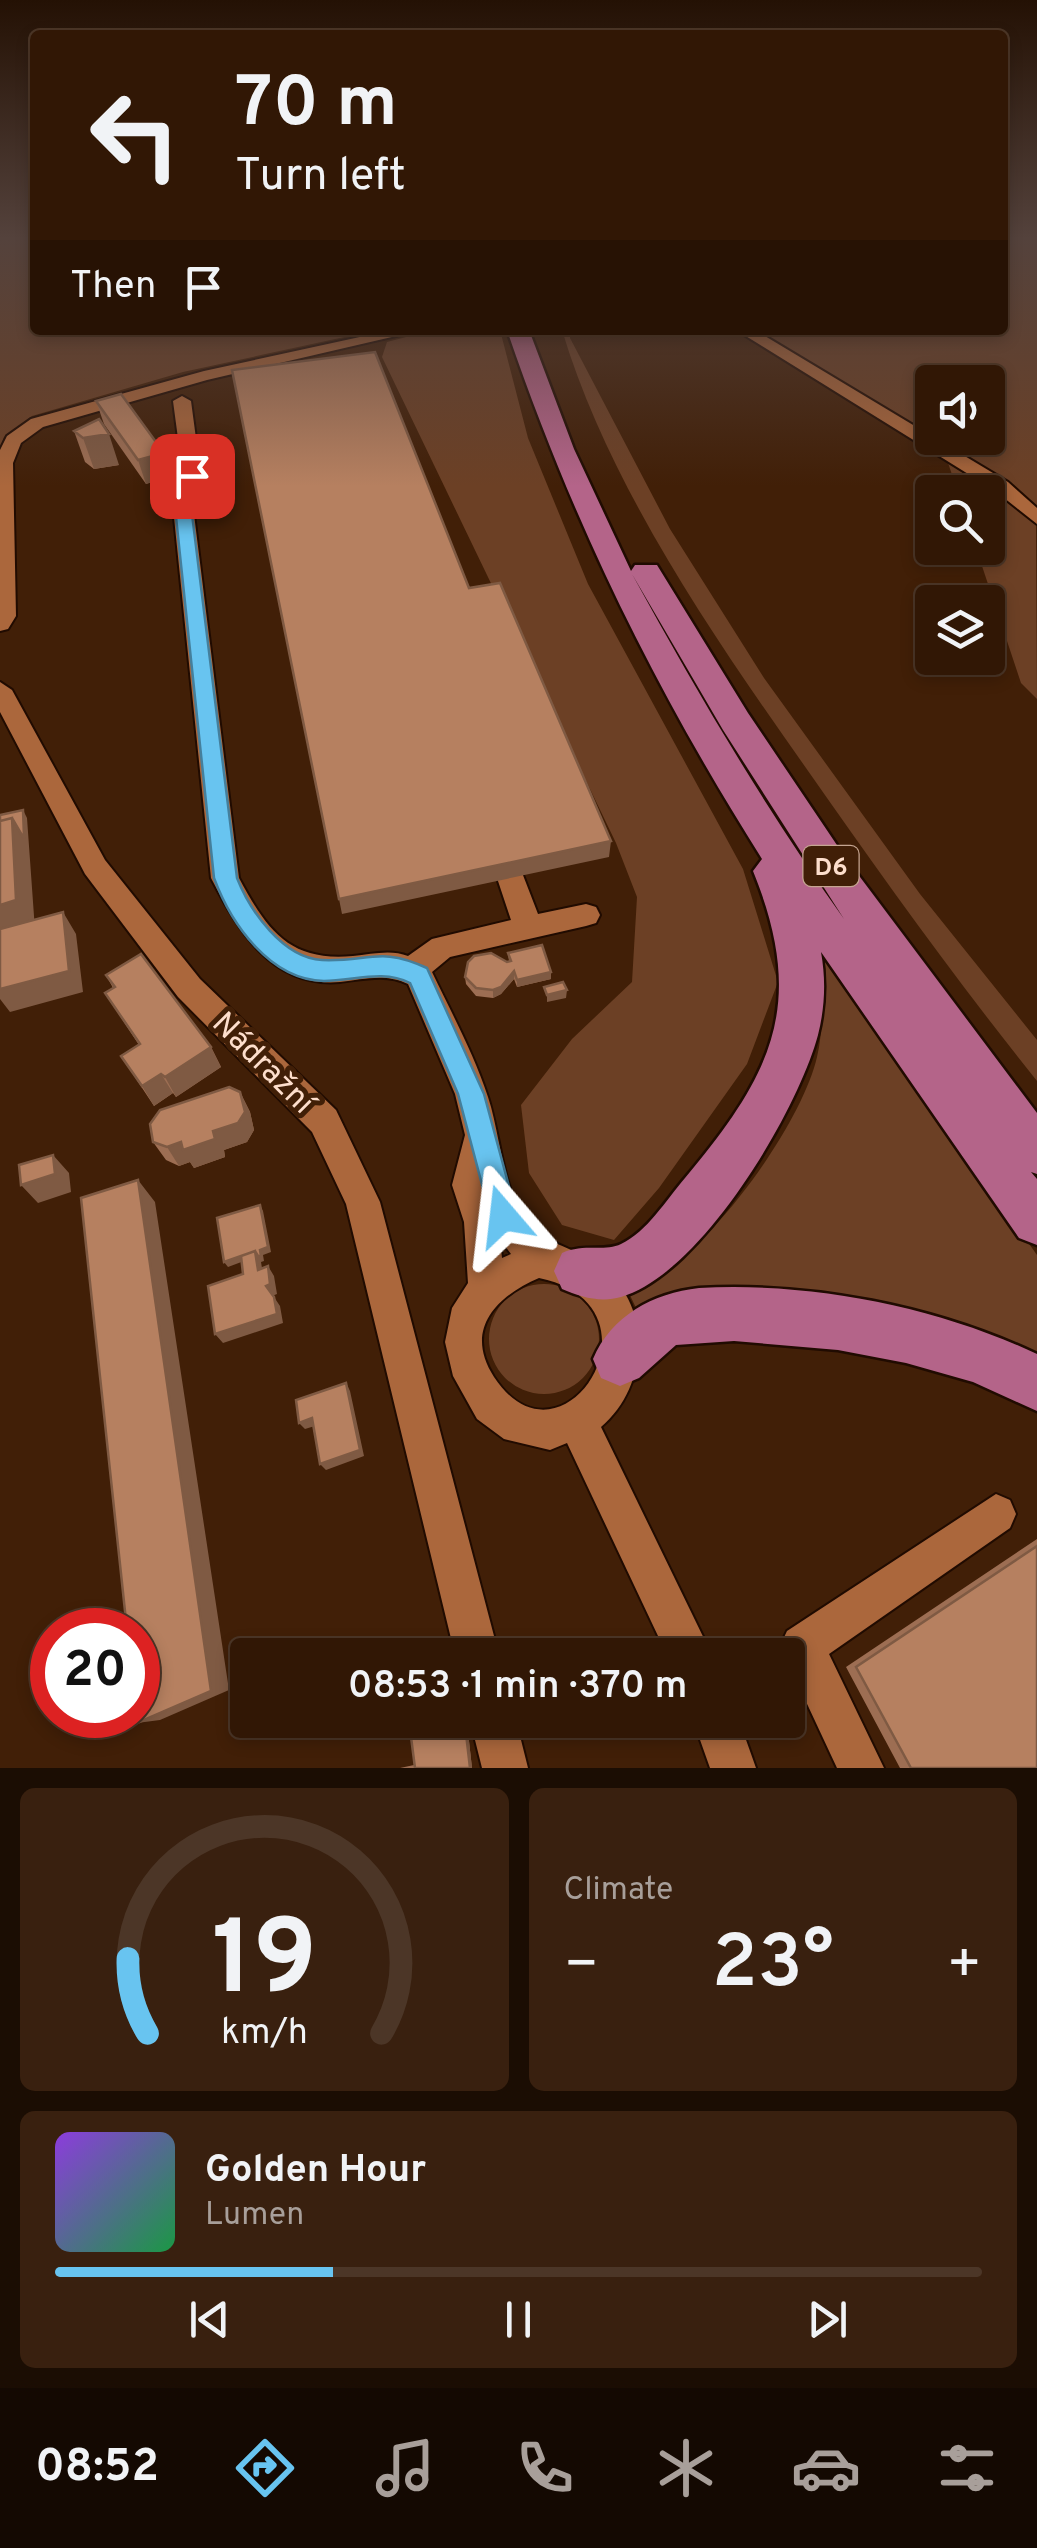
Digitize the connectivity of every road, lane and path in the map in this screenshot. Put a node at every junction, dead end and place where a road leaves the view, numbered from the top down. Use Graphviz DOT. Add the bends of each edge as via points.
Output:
graph roads {
  1 [pos="370,335"];
  2 [pos="520,335"];
  3 [pos="542,335"];
  4 [pos="752,335"];
  5 [pos="182,401"];
  6 [pos="1037,518"];
  7 [pos="0,624"];
  8 [pos="0,690"];
  9 [pos="733,780"];
  10 [pos="511,878"];
  11 [pos="586,914"];
  12 [pos="528,927"];
  13 [pos="412,970"];
  14 [pos="480,1138"];
  15 [pos="1037,1151"];
  16 [pos="1037,1220"];
  17 [pos="559,1266"];
  18 [pos="486,1284"];
  19 [pos="620,1359"];
  20 [pos="1037,1383"];
  21 [pos="577,1421"];
  22 [pos="996,1514"];
  23 [pos="473,1638"];
  24 [pos="682,1638"];
  25 [pos="498,1738"];
  26 [pos="722,1738"];
  27 [pos="505,1768"];
  28 [pos="733,1768"];
  29 [pos="862,1768"];
  1 -- 7 [label="street" via="62,414 14,440 4,463"];
  2 -- 9 [label="highway, D6" via="564,464 616,572"];
  3 -- 15 [label="highway, D6" via="590,462 692,652 873,926"];
  4 -- 6 [label="street" via="1001,486"];
  5 -- 13 [label="street" via="192,476 182,498 233,898 269,946 302,967 381,964"];
  8 -- 23 [label="street, Nádražní" via="95,866 189,988 324,1121 363,1202"];
  9 -- 16 [label="highway, D6" via="871,989"];
  9 -- 17 [label="highway" via="788,905 801,960 802,1001 790,1054 767,1104 722,1172 656,1252 624,1271"];
  10 -- 12 [label="street"];
  11 -- 12 [label="street"];
  12 -- 13 [label="street" via="442,948"];
  13 -- 14 [label="street" via="424,983 471,1094"];
  14 -- 17 [label="street" via="503,1216"];
  14 -- 18 [label="street" via="469,1185 481,1222"];
  17 -- 18 [label="street" via="510,1266"];
  17 -- 19 [label="street" via="599,1286 620,1332"];
  18 -- 21 [label="street" via="464,1327 470,1378 484,1401 528,1427"];
  19 -- 20 [label="highway" via="673,1318 720,1313 892,1330 974,1354"];
  19 -- 21 [label="street" via="598,1406"];
  21 -- 24 [label="street"];
  22 -- 29 [label="street" via="802,1646"];
  25 -- 27 [label="street"];
  26 -- 28 [label="street"];
}
